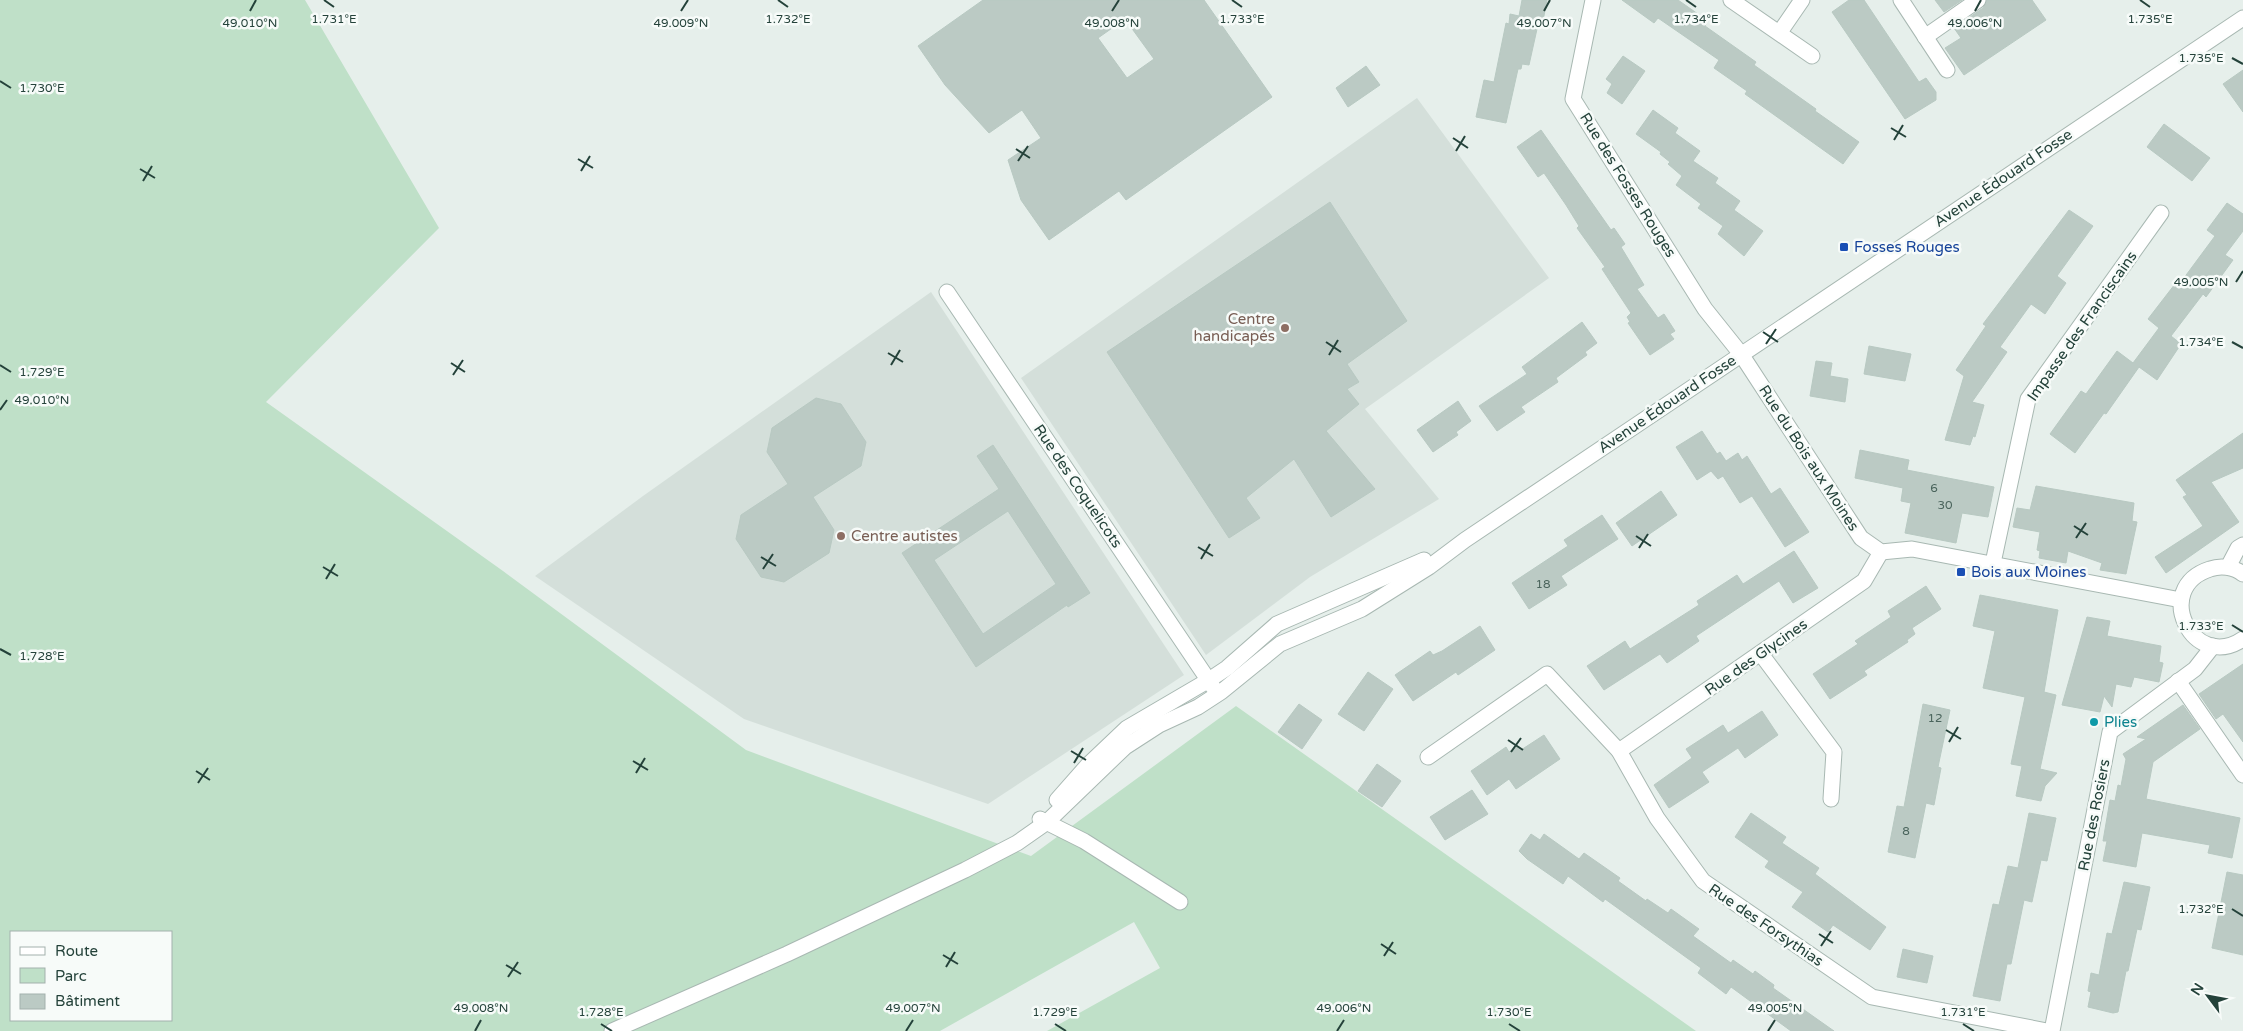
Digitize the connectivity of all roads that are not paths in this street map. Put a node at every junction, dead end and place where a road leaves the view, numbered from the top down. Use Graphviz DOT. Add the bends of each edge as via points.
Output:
graph roads {
  1 [pos="1593,0"];
  2 [pos="1731,0"];
  3 [pos="1802,0"];
  4 [pos="1900,0"];
  5 [pos="1978,0"];
  6 [pos="2243,18"];
  7 [pos="1780,32"];
  8 [pos="1924,37"];
  9 [pos="1812,56"];
  10 [pos="1947,70"];
  11 [pos="2161,213"];
  12 [pos="947,292"];
  13 [pos="1741,354"];
  14 [pos="1465,540"];
  15 [pos="2243,545"];
  16 [pos="1881,552"];
  17 [pos="1993,562"];
  18 [pos="2228,567"];
  19 [pos="2243,574"];
  20 [pos="2181,600"];
  21 [pos="2243,639"];
  22 [pos="2213,646"];
  23 [pos="1761,654"];
  24 [pos="1209,680"];
  25 [pos="2178,681"];
  26 [pos="1218,694"];
  27 [pos="1167,703"];
  28 [pos="1173,718"];
  29 [pos="1619,751"];
  30 [pos="1428,758"];
  31 [pos="2243,775"];
  32 [pos="1831,799"];
  33 [pos="1044,821"];
  34 [pos="1180,902"];
  35 [pos="612,1031"];
  36 [pos="2048,1031"];
  37 [pos="2052,1031"];
  1 -- 13 [label="street, Rue des Fosses Rouges" via="1573,99 1705,309"];
  2 -- 7 [label="street"];
  3 -- 7 [label="street"];
  4 -- 8 [label="street"];
  5 -- 8 [label="street"];
  6 -- 13 [label="street, Avenue Édouard Fosse"];
  7 -- 9 [label="street"];
  8 -- 10 [label="street"];
  11 -- 17 [label="street, Impasse des Franciscains" via="2028,400"];
  12 -- 24 [label="street, Rue des Coquelicots"];
  13 -- 14 [label="street, Avenue Édouard Fosse"];
  13 -- 16 [label="street, Rue du Bois aux Moines" via="1861,538"];
  14 -- 24 [label="street, Avenue Édouard Fosse" via="1277,624"];
  14 -- 26 [label="street, Avenue Édouard Fosse" via="1429,568 1362,609 1280,644"];
  15 -- 18 [label="street"];
  16 -- 17 [label="street" via="1912,548"];
  16 -- 23 [label="street, Rue des Glycines" via="1864,581"];
  17 -- 20 [label="street"];
  18 -- 19 [label="street"];
  18 -- 20 [label="street" via="2215,567 2192,578"];
  20 -- 22 [label="street" via="2181,612 2192,635"];
  21 -- 22 [label="street" via="2226,647"];
  22 -- 25 [label="street, Rue des Rosiers" via="2195,669"];
  23 -- 29 [label="street, Rue des Glycines"];
  23 -- 32 [label="street" via="1834,752"];
  24 -- 26 [label="street, Rue des Coquelicots"];
  24 -- 27 [label="street, Avenue Édouard Fosse"];
  25 -- 31 [label="street"];
  25 -- 37 [label="street, Rue des Rosiers" via="2110,732"];
  26 -- 28 [label="street, Avenue Édouard Fosse"];
  27 -- 28 [label="street"];
  27 -- 33 [label="street, Avenue Édouard Fosse" via="1127,728 1087,766"];
  28 -- 33 [label="street, Avenue Édouard Fosse" via="1125,747"];
  29 -- 30 [label="street, Rue des Forsythias" via="1548,674"];
  29 -- 36 [label="street, Rue des Forsythias" via="1657,818 1703,881 1872,997"];
  33 -- 34 [label="street" via="1084,841"];
  33 -- 35 [label="street, Avenue Édouard Fosse" via="1017,843 965,870 787,954"];
}
